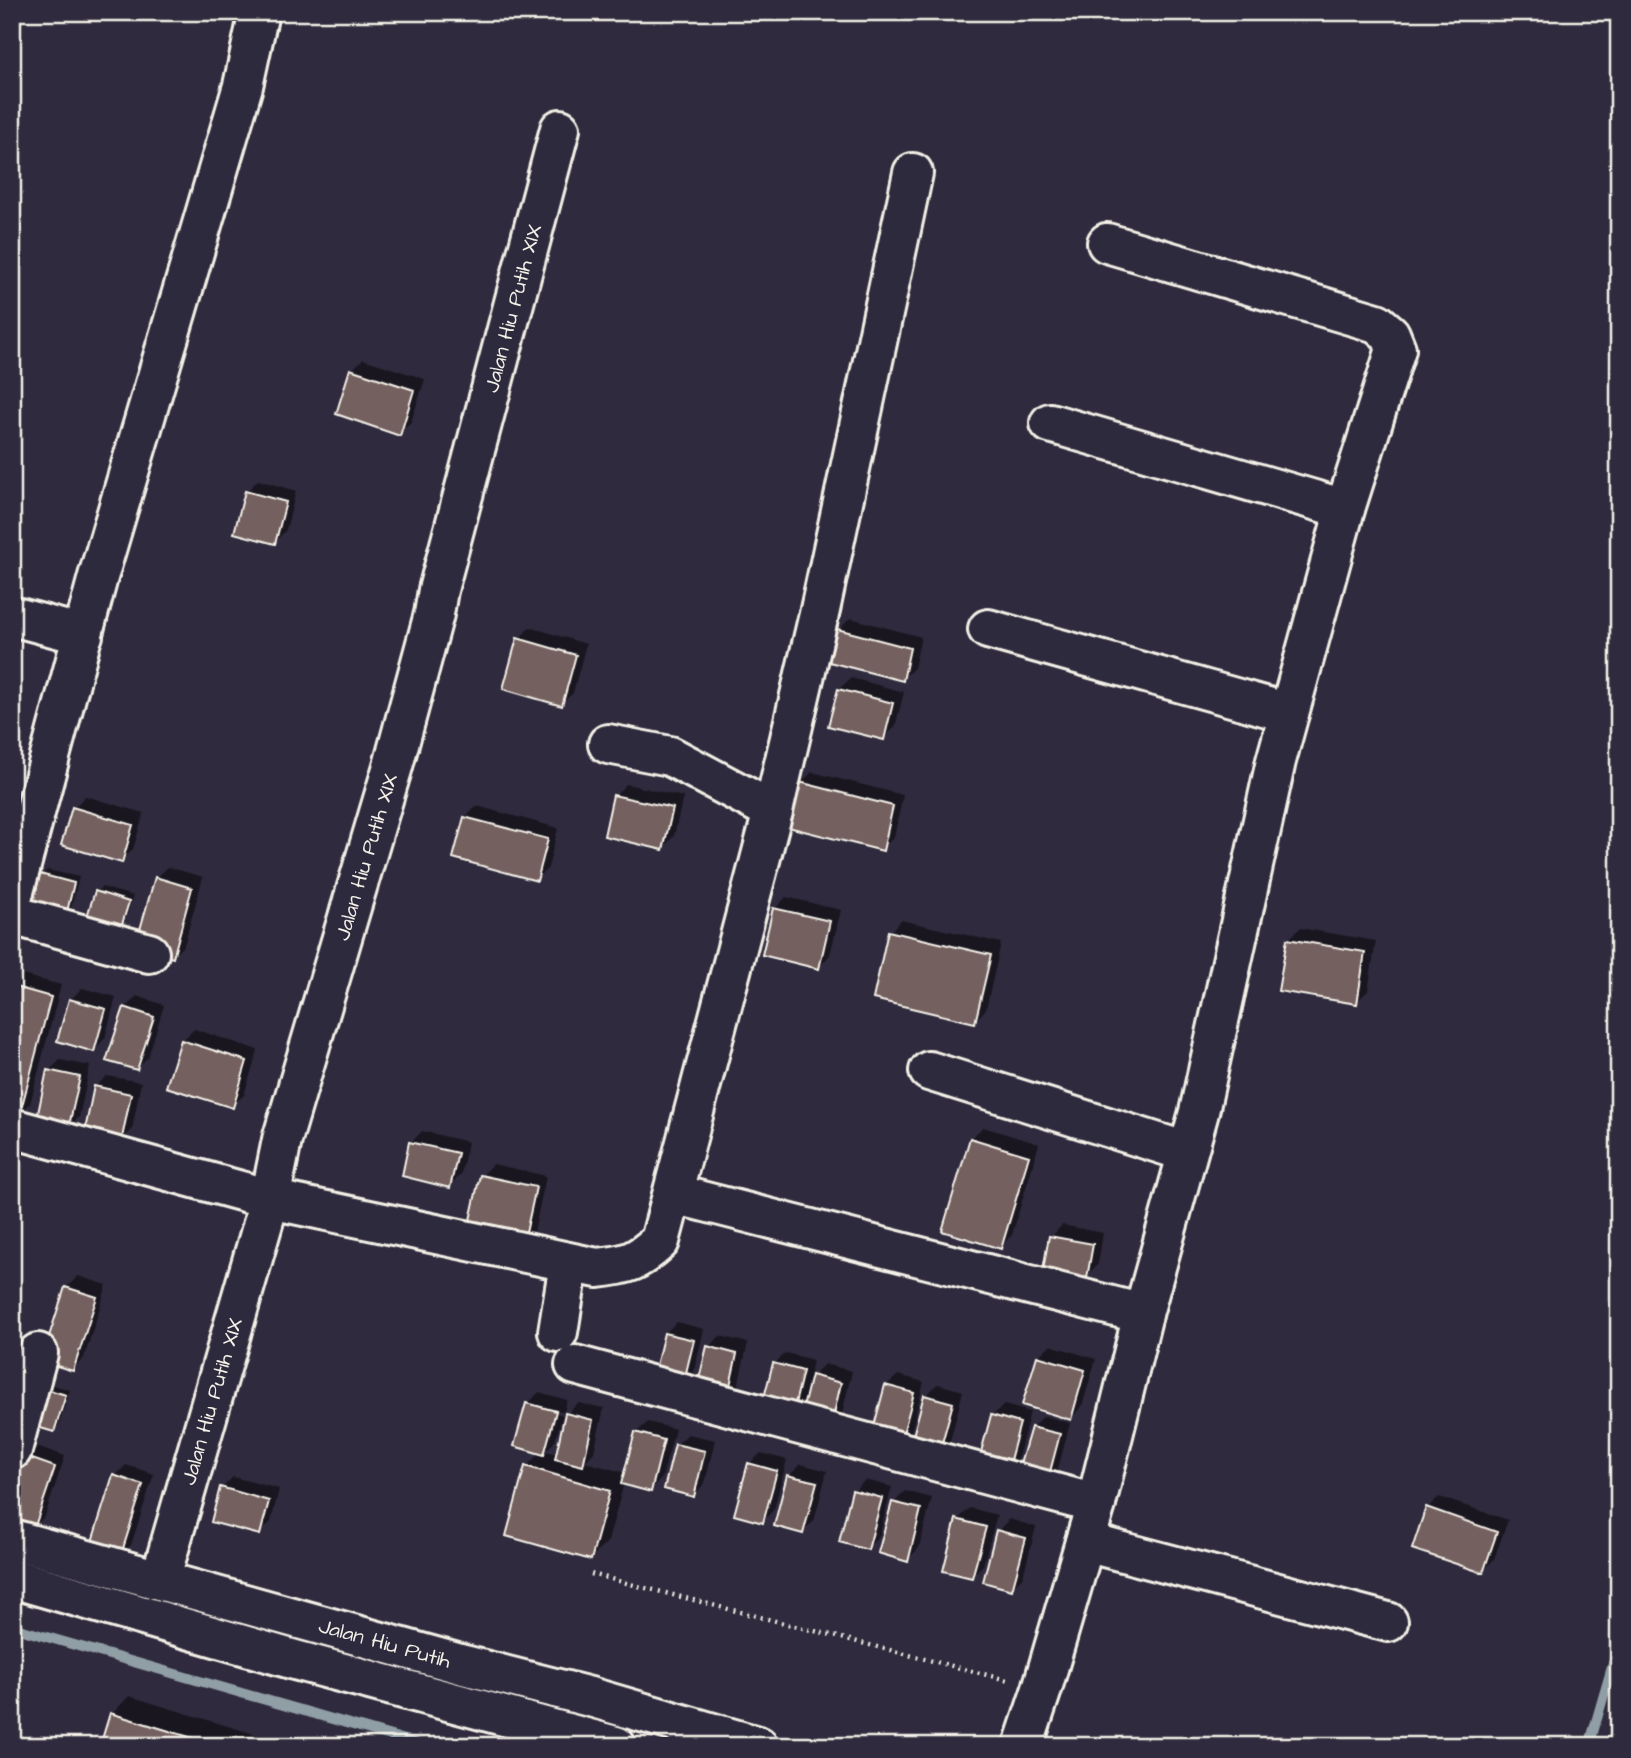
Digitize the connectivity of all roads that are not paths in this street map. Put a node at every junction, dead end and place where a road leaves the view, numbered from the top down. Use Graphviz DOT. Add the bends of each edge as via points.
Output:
graph roads {
  1 [pos="259,12"];
  2 [pos="559,129"];
  3 [pos="913,173"];
  4 [pos="1107,243"];
  5 [pos="1050,423"];
  6 [pos="1345,509"];
  7 [pos="12,617"];
  8 [pos="988,629"];
  9 [pos="83,635"];
  10 [pos="1289,713"];
  11 [pos="608,744"];
  12 [pos="773,811"];
  13 [pos="12,900"];
  14 [pos="12,915"];
  15 [pos="149,954"];
  16 [pos="929,1071"];
  17 [pos="12,1128"];
  18 [pos="1187,1152"];
  19 [pos="674,1194"];
  20 [pos="270,1199"];
  21 [pos="569,1263"];
  22 [pos="1143,1314"];
  23 [pos="38,1353"];
  24 [pos="12,1450"];
  25 [pos="1096,1504"];
  26 [pos="12,1539"];
  27 [pos="1085,1542"];
  28 [pos="12,1578"];
  29 [pos="160,1580"];
  30 [pos="1388,1622"];
  31 [pos="369,1638"];
  32 [pos="358,1676"];
  33 [pos="604,1744"];
  34 [pos="758,1746"];
  35 [pos="1023,1746"];
  1 -- 9 [label="street" via="243,86"];
  2 -- 20 [label="street, Jalan Hiu Putih XIX" via="393,766 282,1140"];
  3 -- 12 [label="street"];
  4 -- 6 [label="street" via="1377,323 1390,334 1396,349"];
  5 -- 6 [label="street"];
  6 -- 10 [label="street"];
  7 -- 9 [label="street"];
  8 -- 10 [label="street"];
  9 -- 13 [label="street"];
  10 -- 18 [label="street"];
  11 -- 12 [label="street" via="670,756"];
  12 -- 19 [label="street"];
  14 -- 15 [label="street"];
  16 -- 18 [label="street"];
  17 -- 20 [label="street"];
  18 -- 22 [label="street"];
  19 -- 21 [label="street" via="660,1241 647,1253 624,1265 597,1268"];
  19 -- 22 [label="street"];
  20 -- 21 [label="street"];
  20 -- 29 [label="street, Jalan Hiu Putih XIX"];
  21 -- 25 [label="street" via="567,1348"];
  22 -- 25 [label="street"];
  23 -- 24 [label="street"];
  25 -- 27 [label="street"];
  26 -- 29 [label="street, Jalan Hiu Putih"];
  27 -- 30 [label="street"];
  27 -- 35 [label="street"];
  28 -- 32 [label="street"];
  29 -- 31 [label="street, Jalan Hiu Putih"];
  31 -- 32 [label="street"];
  31 -- 34 [label="street, Jalan Hiu Putih"];
  32 -- 33 [label="street"];
}
